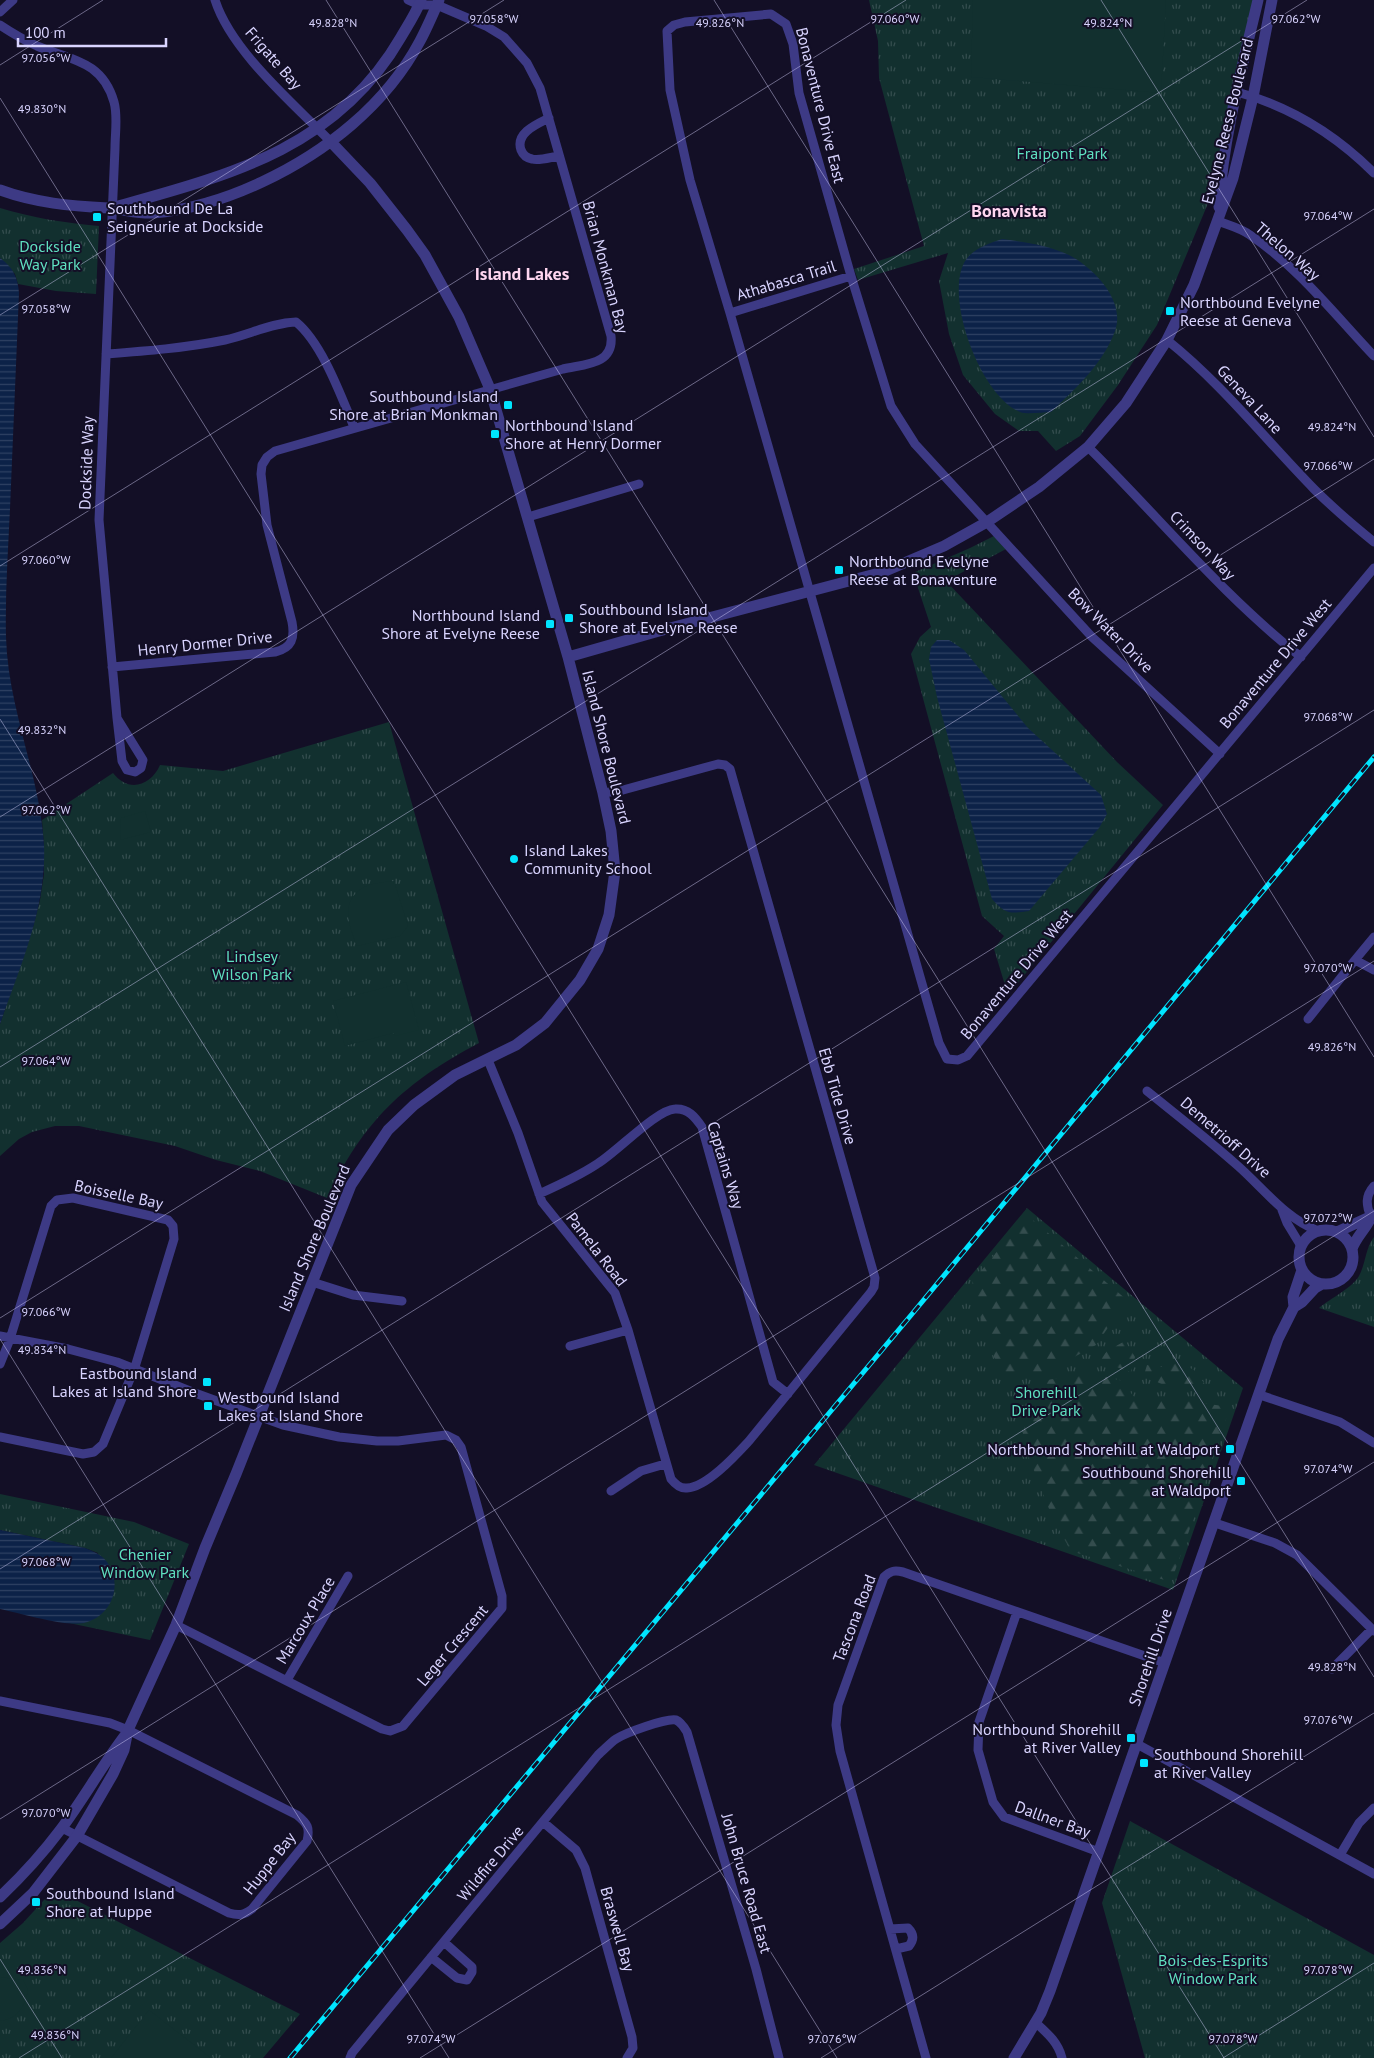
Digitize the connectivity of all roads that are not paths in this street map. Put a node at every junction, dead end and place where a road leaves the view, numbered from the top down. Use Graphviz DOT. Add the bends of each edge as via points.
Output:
graph roads {
  1 [pos="13,0"];
  2 [pos="215,0"];
  3 [pos="408,0"];
  4 [pos="1258,0"];
  5 [pos="1272,0"];
  6 [pos="420,2"];
  7 [pos="438,3"];
  8 [pos="0,12"];
  9 [pos="0,24"];
  10 [pos="1237,92"];
  11 [pos="1253,97"];
  12 [pos="549,118"];
  13 [pos="318,129"];
  14 [pos="331,142"];
  15 [pos="559,156"];
  16 [pos="1374,173"];
  17 [pos="0,190"];
  18 [pos="111,208"];
  19 [pos="1218,221"];
  20 [pos="851,276"];
  21 [pos="730,312"];
  22 [pos="1167,340"];
  23 [pos="106,354"];
  24 [pos="1374,356"];
  25 [pos="490,389"];
  26 [pos="354,427"];
  27 [pos="1088,447"];
  28 [pos="639,484"];
  29 [pos="528,517"];
  30 [pos="987,522"];
  31 [pos="1374,542"];
  32 [pos="1374,568"];
  33 [pos="810,592"];
  34 [pos="1300,657"];
  35 [pos="568,658"];
  36 [pos="112,668"];
  37 [pos="117,718"];
  38 [pos="1220,754"];
  39 [pos="604,793"];
  40 [pos="1374,937"];
  41 [pos="1355,960"];
  42 [pos="1374,970"];
  43 [pos="1308,1019"];
  44 [pos="488,1060"];
  45 [pos="1147,1090"];
  46 [pos="1374,1186"];
  47 [pos="539,1194"];
  48 [pos="1282,1210"];
  49 [pos="1373,1216"];
  50 [pos="1318,1231"];
  51 [pos="1337,1232"];
  52 [pos="1301,1246"];
  53 [pos="1352,1249"];
  54 [pos="1302,1270"];
  55 [pos="312,1282"];
  56 [pos="1322,1284"];
  57 [pos="402,1301"];
  58 [pos="1294,1307"];
  59 [pos="628,1330"];
  60 [pos="0,1336"];
  61 [pos="10,1339"];
  62 [pos="570,1346"];
  63 [pos="0,1364"];
  64 [pos="134,1367"];
  65 [pos="788,1394"];
  66 [pos="1260,1395"];
  67 [pos="259,1417"];
  68 [pos="0,1437"];
  69 [pos="1374,1443"];
  70 [pos="665,1464"];
  71 [pos="682,1488"];
  72 [pos="611,1491"];
  73 [pos="1215,1523"];
  74 [pos="348,1576"];
  75 [pos="1017,1612"];
  76 [pos="176,1625"];
  77 [pos="1373,1630"];
  78 [pos="1165,1663"];
  79 [pos="1332,1669"];
  80 [pos="287,1680"];
  81 [pos="0,1701"];
  82 [pos="676,1720"];
  83 [pos="128,1730"];
  84 [pos="1137,1744"];
  85 [pos="1374,1808"];
  86 [pos="543,1822"];
  87 [pos="62,1828"];
  88 [pos="77,1836"];
  89 [pos="1099,1852"];
  90 [pos="1340,1855"];
  91 [pos="1374,1874"];
  92 [pos="0,1897"];
  93 [pos="0,1924"];
  94 [pos="890,1929"];
  95 [pos="444,1942"];
  96 [pos="896,1949"];
  97 [pos="431,1957"];
  98 [pos="1035,2022"];
  99 [pos="1022,2044"];
  100 [pos="350,2058"];
  101 [pos="627,2058"];
  102 [pos="779,2058"];
  103 [pos="926,2058"];
  104 [pos="1006,2058"];
  105 [pos="1014,2058"];
  106 [pos="1062,2058"];
  1 -- 8 [label="street"];
  2 -- 13 [label="street, Frigate Bay" via="218,11 246,53"];
  3 -- 6 [label="street"];
  4 -- 10 [label="street, Evelyne Reese Boulevard"];
  5 -- 11 [label="street, Evelyne Reese Boulevard"];
  6 -- 7 [label="street"];
  6 -- 13 [label="street" via="388,60 359,93"];
  7 -- 12 [label="street, Brian Monkman Bay" via="486,26 517,50 535,76"];
  7 -- 14 [label="street" via="420,42 381,96"];
  9 -- 18 [label="street, Dockside Way" via="37,46 76,58 98,74 108,87 116,119"];
  10 -- 11 [label="street"];
  10 -- 19 [label="street, Evelyne Reese Boulevard" via="1220,178"];
  11 -- 16 [label="street" via="1293,112 1341,144"];
  11 -- 19 [label="street, Evelyne Reese Boulevard"];
  12 -- 15 [label="street, Brian Monkman Bay"];
  12 -- 15 [label="street" via="524,134 520,147 526,157 534,160"];
  13 -- 14 [label="street, Island Shore Boulevard"];
  13 -- 18 [label="street" via="283,150 238,170"];
  14 -- 18 [label="street" via="285,171 240,192 208,202 152,213"];
  14 -- 25 [label="street, Island Shore Boulevard" via="370,183 424,255 459,317"];
  15 -- 25 [label="street, Brian Monkman Bay" via="612,345 608,354 599,360"];
  17 -- 18 [label="street" via="50,204"];
  18 -- 23 [label="street, Dockside Way"];
  19 -- 22 [label="street, Evelyne Reese Boulevard" via="1194,285"];
  19 -- 24 [label="street, Thelon Way" via="1248,234 1280,258"];
  20 -- 21 [label="street, Athabasca Trail"];
  20 -- 21 [label="street, Bonaventure Drive East" via="799,93 793,44 786,24 770,14 685,22 668,31 670,90 690,180"];
  20 -- 30 [label="street, Bonaventure Drive East" via="891,406 915,444"];
  21 -- 33 [label="street, Bonaventure Drive East"];
  22 -- 27 [label="street, Evelyne Reese Boulevard" via="1126,404"];
  22 -- 31 [label="street, Geneva Lane" via="1221,389 1314,490"];
  23 -- 26 [label="street" via="184,348 296,322 306,330 328,368"];
  23 -- 36 [label="street, Dockside Way" via="99,520"];
  25 -- 26 [label="street, Henry Dormer Drive"];
  25 -- 29 [label="street, Island Shore Boulevard"];
  26 -- 36 [label="street, Henry Dormer Drive" via="275,451 262,465 267,525 293,627 288,647 275,652"];
  27 -- 30 [label="street, Evelyne Reese Boulevard" via="1039,487"];
  27 -- 34 [label="street, Crimson Way" via="1141,499 1225,591"];
  28 -- 29 [label="street"];
  29 -- 35 [label="street, Island Shore Boulevard"];
  30 -- 33 [label="street, Evelyne Reese Boulevard" via="944,546 883,572"];
  30 -- 38 [label="street, Bow Water Drive" via="1092,637"];
  32 -- 34 [label="street, Bonaventure Drive West"];
  33 -- 35 [label="street, Evelyne Reese Boulevard"];
  33 -- 38 [label="street, Bonaventure Drive West" via="939,1043 947,1059 958,1060 966,1056"];
  34 -- 38 [label="street, Bonaventure Drive West"];
  35 -- 39 [label="street, Island Shore Boulevard"];
  36 -- 37 [label="street, Dockside Way"];
  37 -- 37 [label="street, Dockside Way" via="122,761 127,770 135,772 141,768 143,760"];
  39 -- 44 [label="street, Island Shore Boulevard" via="615,871 609,915 598,949 580,980 545,1023 516,1045"];
  39 -- 65 [label="street, Ebb Tide Drive" via="718,764 730,769 734,780 875,1278 874,1287"];
  40 -- 41 [label="street"];
  41 -- 42 [label="street"];
  41 -- 43 [label="street"];
  44 -- 47 [label="street, Pamela Road"];
  44 -- 55 [label="street, Island Shore Boulevard" via="437,1087 388,1130 351,1185"];
  45 -- 48 [label="street, Demetrioff Drive" via="1261,1186"];
  46 -- 49 [label="street" via="1366,1205"];
  47 -- 59 [label="street, Pamela Road" via="547,1210 615,1293"];
  47 -- 65 [label="street, Captains Way" via="599,1163 661,1113 676,1108 695,1116 705,1136 773,1382"];
  48 -- 50 [label="street, Demetrioff Drive"];
  48 -- 52 [label="street, Demetrioff Drive"];
  49 -- 51 [label="street"];
  49 -- 53 [label="street, Shorehill Drive"];
  50 -- 51 [label="street"];
  50 -- 52 [label="street" via="1306,1238"];
  51 -- 53 [label="street"];
  52 -- 54 [label="street, Shorehill Drive" via="1298,1258"];
  53 -- 56 [label="street, Shorehill Drive" via="1352,1264 1345,1277"];
  54 -- 56 [label="street" via="1310,1280"];
  54 -- 58 [label="street, Shorehill Drive" via="1293,1297"];
  55 -- 57 [label="street" via="353,1296"];
  55 -- 67 [label="street, Island Shore Boulevard"];
  56 -- 58 [label="street, Shorehill Drive"];
  58 -- 66 [label="street, Shorehill Drive" via="1278,1339"];
  59 -- 62 [label="street"];
  59 -- 70 [label="street, Pamela Road"];
  60 -- 61 [label="street"];
  61 -- 63 [label="street, Boisselle Bay"];
  61 -- 64 [label="street" via="68,1349"];
  61 -- 64 [label="street, Boisselle Bay" via="51,1206 57,1200 74,1198 161,1217 173,1226 174,1239"];
  64 -- 67 [label="street"];
  64 -- 68 [label="street, Boisselle Bay" via="103,1444 94,1452 83,1454"];
  65 -- 71 [label="street, Ebb Tide Drive" via="726,1464 699,1484"];
  66 -- 69 [label="street" via="1340,1422"];
  66 -- 73 [label="street, Shorehill Drive"];
  67 -- 76 [label="street, Island Shore Boulevard"];
  67 -- 80 [label="street, Leger Crescent" via="358,1439 398,1441 446,1435 456,1440 461,1447 502,1596 502,1608 498,1614 407,1722 396,1730 382,1729"];
  70 -- 71 [label="street, Pamela Road" via="670,1479"];
  70 -- 72 [label="street" via="641,1470"];
  73 -- 77 [label="street" via="1275,1543 1297,1555"];
  73 -- 78 [label="street, Shorehill Drive"];
  74 -- 80 [label="street, Marcoux Place"];
  75 -- 78 [label="street, Tascona Road"];
  75 -- 89 [label="street, Dallner Bay" via="979,1722 978,1750 993,1802 1004,1817"];
  75 -- 94 [label="street, Tascona Road" via="895,1570 884,1577 879,1587 838,1705 836,1726"];
  76 -- 80 [label="street, Leger Crescent"];
  76 -- 83 [label="street, Island Shore Boulevard"];
  77 -- 79 [label="street"];
  78 -- 84 [label="street, Shorehill Drive"];
  81 -- 83 [label="street" via="110,1723"];
  82 -- 86 [label="street, Wildfire Drive" via="634,1730 616,1739 598,1755"];
  82 -- 102 [label="street, John Bruce Road East" via="687,1732"];
  83 -- 87 [label="street, Island Shore Boulevard"];
  83 -- 88 [label="street, Island Shore Boulevard" via="124,1750 113,1774"];
  83 -- 88 [label="street, Huppe Bay" via="297,1815 310,1830 307,1841 252,1909 237,1916"];
  84 -- 89 [label="street, Shorehill Drive"];
  84 -- 90 [label="street"];
  85 -- 90 [label="street" via="1359,1823"];
  86 -- 95 [label="street, Wildfire Drive"];
  86 -- 101 [label="street, Braswell Bay" via="576,1850 585,1868 632,2037 633,2048"];
  87 -- 88 [label="street, Huppe Bay"];
  87 -- 92 [label="street, Island Shore Boulevard"];
  88 -- 93 [label="street, Island Shore Boulevard" via="33,1893"];
  89 -- 98 [label="street, Shorehill Drive" via="1050,1991"];
  90 -- 91 [label="street"];
  94 -- 96 [label="street, Tascona Road"];
  94 -- 96 [label="street" via="908,1928 913,1936 909,1946"];
  95 -- 97 [label="street, Wildfire Drive"];
  95 -- 97 [label="street" via="472,1967 467,1980 457,1978"];
  96 -- 103 [label="street, Tascona Road"];
  97 -- 100 [label="street, Wildfire Drive"];
  98 -- 99 [label="street, Shorehill Drive"];
  98 -- 106 [label="street" via="1051,2036"];
  99 -- 104 [label="street, Shorehill Drive"];
  99 -- 105 [label="street, Shorehill Drive"];
}
